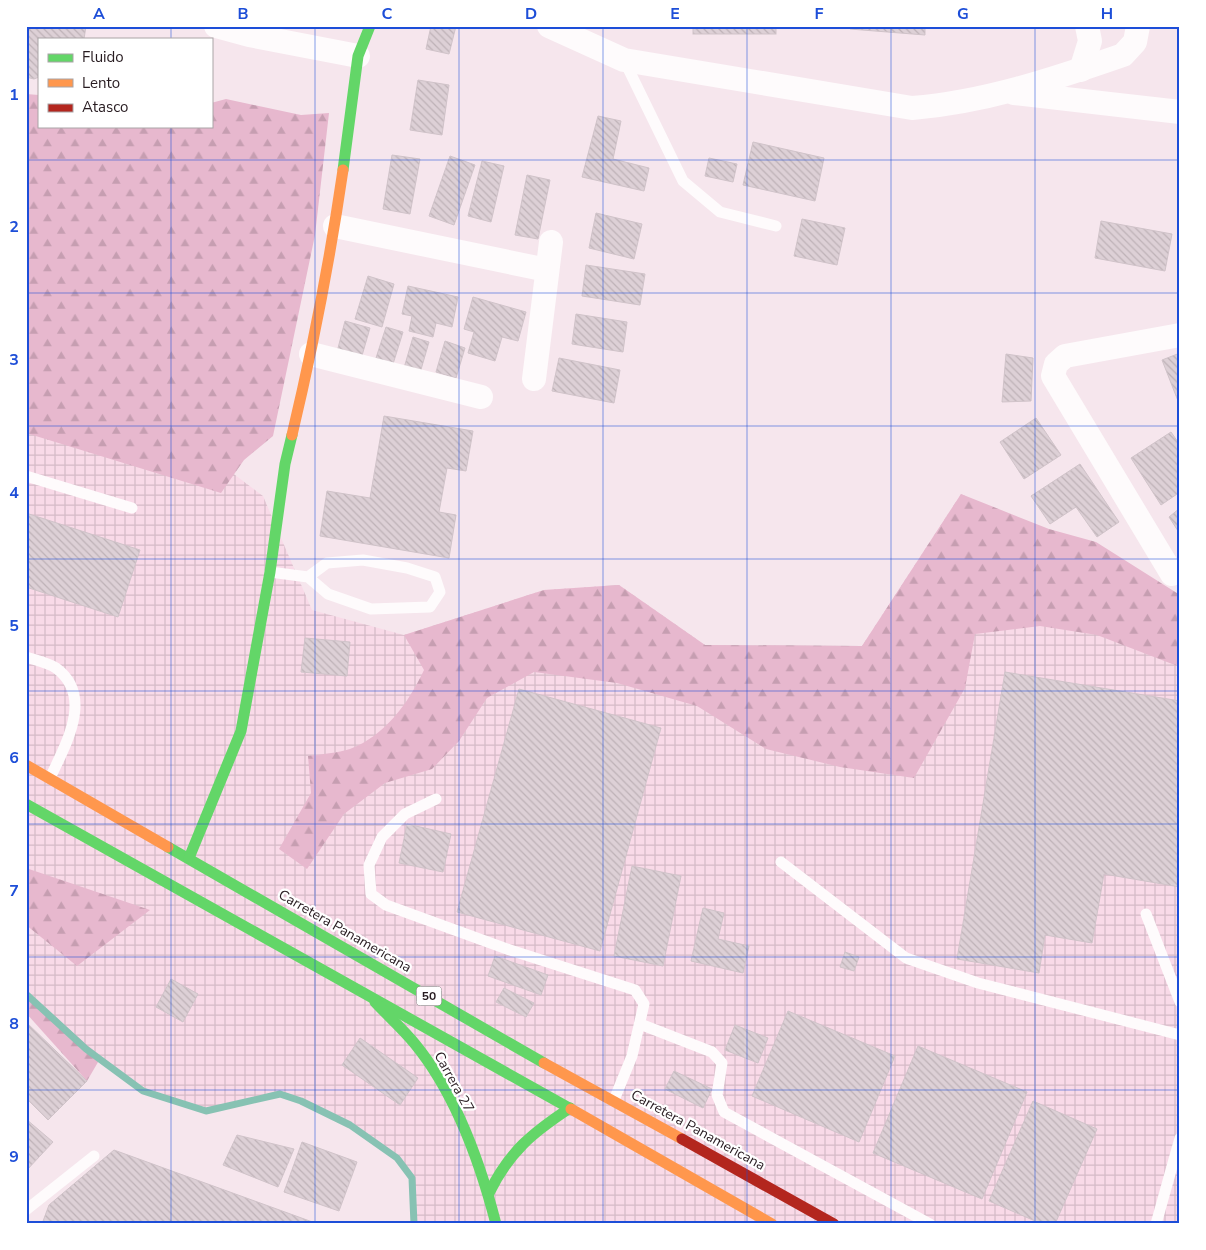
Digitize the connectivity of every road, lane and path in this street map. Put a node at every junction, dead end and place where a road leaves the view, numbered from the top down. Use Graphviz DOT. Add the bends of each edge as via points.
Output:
graph roads {
  1 [pos="216,26"];
  2 [pos="370,26"];
  3 [pos="549,26"];
  4 [pos="1087,26"];
  5 [pos="1138,26"];
  6 [pos="358,56"];
  7 [pos="624,60"];
  8 [pos="1081,70"];
  9 [pos="1005,92"];
  10 [pos="1180,112"];
  11 [pos="335,226"];
  12 [pos="776,226"];
  13 [pos="552,242"];
  14 [pos="547,270"];
  15 [pos="1180,335"];
  16 [pos="311,354"];
  17 [pos="534,379"];
  18 [pos="481,397"];
  19 [pos="26,476"];
  20 [pos="132,508"];
  21 [pos="270,572"];
  22 [pos="1172,574"];
  23 [pos="308,577"];
  24 [pos="26,657"];
  25 [pos="26,765"];
  26 [pos="50,778"];
  27 [pos="436,799"];
  28 [pos="26,804"];
  29 [pos="189,858"];
  30 [pos="781,862"];
  31 [pos="1146,914"];
  32 [pos="372,998"];
  33 [pos="1180,1002"];
  34 [pos="640,1024"];
  35 [pos="1180,1035"];
  36 [pos="614,1100"];
  37 [pos="570,1108"];
  38 [pos="1180,1138"];
  39 [pos="94,1156"];
  40 [pos="489,1194"];
  41 [pos="26,1210"];
  42 [pos="496,1224"];
  43 [pos="772,1224"];
  44 [pos="834,1224"];
  45 [pos="930,1224"];
  46 [pos="1156,1224"];
  1 -- 6 [label="street"];
  2 -- 6 [label="main road"];
  3 -- 7 [label="street"];
  4 -- 8 [label="street" via="1090,42"];
  5 -- 8 [label="street" via="1135,42 1123,55"];
  6 -- 11 [label="main road"];
  7 -- 9 [label="street" via="912,108 952,104"];
  7 -- 12 [label="lane" via="683,181 720,212"];
  8 -- 9 [label="street"];
  9 -- 10 [label="street"];
  11 -- 14 [label="street"];
  11 -- 16 [label="main road"];
  13 -- 14 [label="street"];
  14 -- 17 [label="street"];
  15 -- 22 [label="street" via="1065,356 1056,364 1053,376"];
  16 -- 18 [label="street"];
  16 -- 21 [label="main road" via="285,464"];
  19 -- 20 [label="lane"];
  21 -- 23 [label="lane"];
  21 -- 29 [label="main road" via="241,731"];
  23 -- 23 [label="lane" via="328,594 371,609 430,607 440,592 435,578 407,568 364,560 327,563"];
  24 -- 26 [label="lane" via="55,667 70,683 77,705 68,741"];
  25 -- 26 [label="main road, Carretera Panamericana / 50"];
  26 -- 29 [label="main road, Carretera Panamericana / 50"];
  27 -- 34 [label="lane" via="406,814 382,837 369,865 371,894 386,905 510,950 635,990 644,1004"];
  28 -- 32 [label="main road, 50"];
  29 -- 36 [label="main road, Carretera Panamericana / 50" via="575,1081"];
  30 -- 35 [label="lane" via="906,958 978,983"];
  31 -- 33 [label="lane"];
  32 -- 37 [label="main road, 50"];
  32 -- 40 [label="main road, Carrera 27" via="416,1045 434,1075 455,1112"];
  34 -- 36 [label="lane" via="632,1056"];
  34 -- 45 [label="lane" via="712,1052 722,1063 717,1095 724,1112"];
  36 -- 44 [label="main road, Carretera Panamericana / 50"];
  37 -- 40 [label="main road" via="530,1134 501,1167"];
  37 -- 43 [label="main road, 50"];
  38 -- 46 [label="lane"];
  39 -- 41 [label="lane"];
  40 -- 42 [label="main road, Carrera 27"];
}
